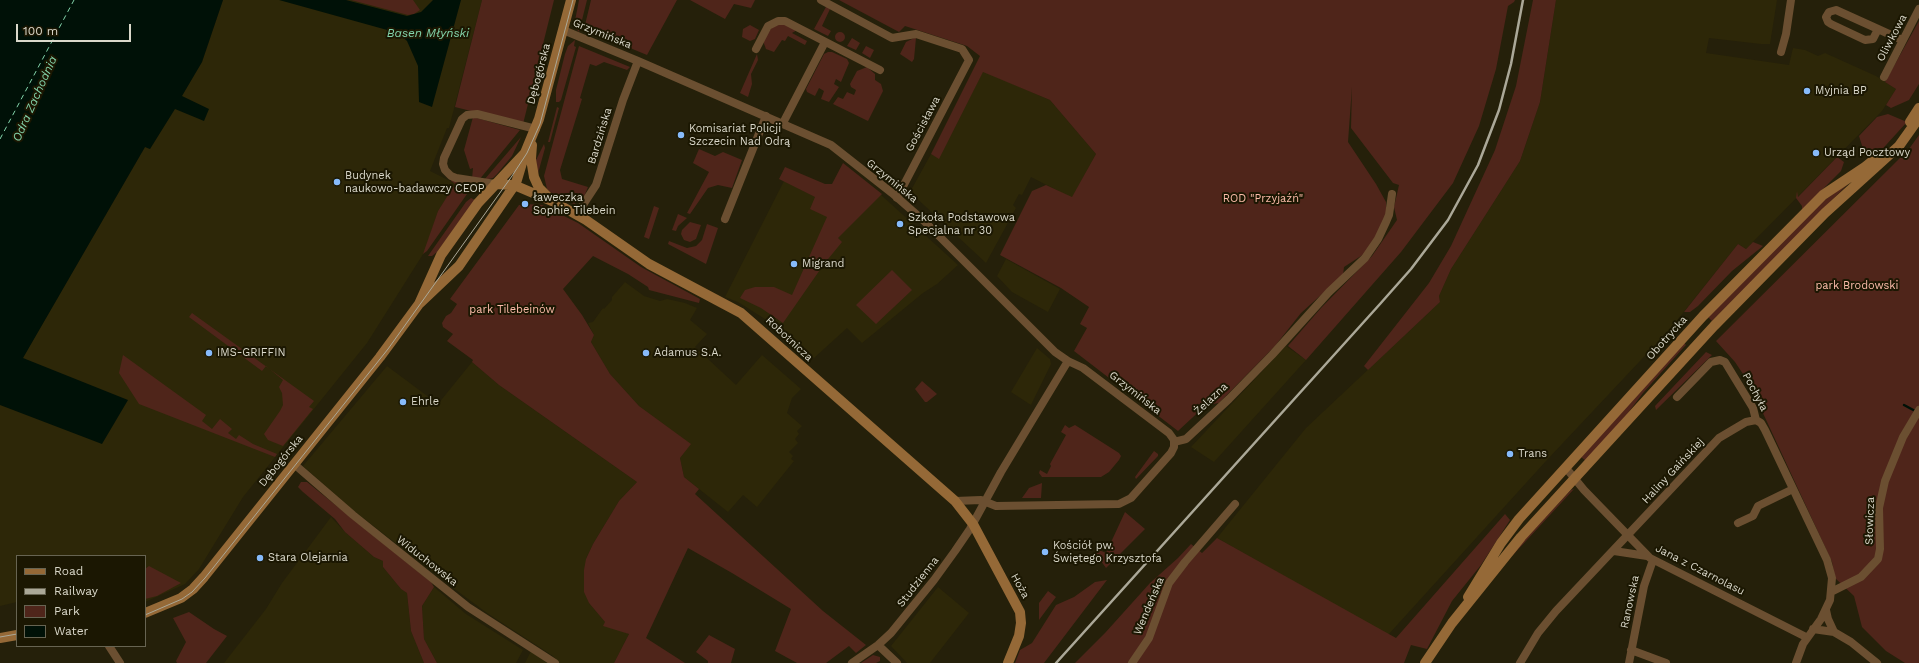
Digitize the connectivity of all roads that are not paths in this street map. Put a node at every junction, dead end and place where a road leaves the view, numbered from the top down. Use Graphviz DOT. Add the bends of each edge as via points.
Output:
graph roads {
  1 [pos="571,0"];
  2 [pos="821,0"];
  3 [pos="1791,0"];
  4 [pos="1919,9"];
  5 [pos="563,30"];
  6 [pos="1878,30"];
  7 [pos="1902,40"];
  8 [pos="825,42"];
  9 [pos="756,49"];
  10 [pos="1781,52"];
  11 [pos="638,60"];
  12 [pos="880,70"];
  13 [pos="1884,77"];
  14 [pos="1919,108"];
  15 [pos="766,116"];
  16 [pos="1919,118"];
  17 [pos="783,123"];
  18 [pos="536,129"];
  19 [pos="522,156"];
  20 [pos="495,184"];
  21 [pos="514,185"];
  22 [pos="1392,194"];
  23 [pos="527,195"];
  24 [pos="897,198"];
  25 [pos="501,206"];
  26 [pos="563,206"];
  27 [pos="577,214"];
  28 [pos="725,219"];
  29 [pos="418,304"];
  30 [pos="1068,361"];
  31 [pos="1677,397"];
  32 [pos="1919,410"];
  33 [pos="1756,420"];
  34 [pos="1174,442"];
  35 [pos="294,464"];
  36 [pos="1566,468"];
  37 [pos="1574,479"];
  38 [pos="1793,490"];
  39 [pos="955,501"];
  40 [pos="985,501"];
  41 [pos="1235,504"];
  42 [pos="1738,523"];
  43 [pos="973,524"];
  44 [pos="1628,536"];
  45 [pos="1614,550"];
  46 [pos="1650,558"];
  47 [pos="1831,592"];
  48 [pos="1462,610"];
  49 [pos="1826,610"];
  50 [pos="146,613"];
  51 [pos="1813,629"];
  52 [pos="1834,632"];
  53 [pos="16,636"];
  54 [pos="1806,637"];
  55 [pos="0,638"];
  56 [pos="878,645"];
  57 [pos="110,647"];
  58 [pos="1632,650"];
  59 [pos="120,663"];
  60 [pos="555,663"];
  61 [pos="852,663"];
  62 [pos="897,663"];
  63 [pos="1008,663"];
  64 [pos="1132,663"];
  65 [pos="1425,663"];
  66 [pos="1520,663"];
  67 [pos="1628,663"];
  68 [pos="1666,663"];
  69 [pos="1796,663"];
  70 [pos="1877,663"];
  1 -- 5 [label="street, Dębogórska"];
  2 -- 24 [label="street, Gościsława" via="892,38 916,34 962,49 969,60"];
  3 -- 10 [label="street"];
  4 -- 7 [label="street, Oliwkowa"];
  5 -- 11 [label="street, Grzymińska"];
  5 -- 18 [label="street, Dębogórska"];
  6 -- 6 [label="street" via="1873,39 1865,40 1831,24 1826,17 1834,10"];
  6 -- 7 [label="street"];
  7 -- 13 [label="street, Oliwkowa"];
  8 -- 9 [label="street" via="790,22 778,21 768,26"];
  8 -- 12 [label="street"];
  8 -- 17 [label="street"];
  11 -- 15 [label="street, Grzymińska"];
  11 -- 27 [label="street, Bardzińska" via="596,186"];
  14 -- 36 [label="street, Obotrycka" via="1887,148 1870,164 1823,195 1740,277"];
  15 -- 17 [label="street, Grzymińska"];
  15 -- 28 [label="street"];
  16 -- 37 [label="street, Obotrycka" via="1898,146 1825,213 1726,313"];
  17 -- 24 [label="street, Grzymińska" via="831,145"];
  18 -- 19 [label="street, Dębogórska"];
  18 -- 20 [label="street" via="477,114 462,118 444,158 445,170 456,178"];
  18 -- 26 [label="street, Robotnicza" via="531,155 534,177 544,194"];
  19 -- 20 [label="street, Dębogórska"];
  19 -- 21 [label="street, Dębogórska"];
  20 -- 21 [label="street"];
  20 -- 29 [label="street, Dębogórska" via="478,203 441,255"];
  21 -- 23 [label="street, Robotnicza"];
  21 -- 25 [label="street, Dębogórska"];
  21 -- 26 [label="street, Robotnicza"];
  22 -- 34 [label="street, Żelazna" via="1389,215 1378,239 1365,258 1329,292 1228,399 1186,439"];
  23 -- 25 [label="street, Robotnicza" via="510,198"];
  23 -- 26 [label="street, Robotnicza"];
  24 -- 30 [label="street, Grzymińska" via="976,271 1048,345"];
  25 -- 29 [label="street, Dębogórska" via="459,266"];
  26 -- 27 [label="street, Robotnicza"];
  27 -- 39 [label="street, Robotnicza" via="649,264 748,318"];
  29 -- 35 [label="street, Dębogórska" via="380,357"];
  30 -- 34 [label="street, Grzymińska" via="1083,368 1169,433"];
  30 -- 40 [label="street, Studzienna"];
  31 -- 33 [label="street, Pochyła" via="1711,362 1720,360 1727,364 1745,394"];
  32 -- 47 [label="street, Słowicza" via="1906,430 1892,461 1881,496 1878,559 1861,577"];
  33 -- 38 [label="street, Pochyła" via="1765,430"];
  33 -- 44 [label="street, Haliny Gaińskiej" via="1746,422 1719,438"];
  34 -- 40 [label="street" via="1171,453 1131,498 1119,504 996,506"];
  35 -- 50 [label="street, Dębogórska" via="194,588 175,601"];
  35 -- 60 [label="street, Widuchowska" via="468,607"];
  36 -- 37 [label="street, Jana z Czarnolasu"];
  36 -- 48 [label="street, Obotrycka" via="1512,528 1471,591"];
  37 -- 44 [label="street, Jana z Czarnolasu"];
  37 -- 48 [label="street, Obotrycka" via="1505,555"];
  38 -- 42 [label="street" via="1758,506 1753,516"];
  38 -- 47 [label="street, Pochyła" via="1827,560 1831,572"];
  39 -- 40 [label="street"];
  39 -- 43 [label="street, Robotnicza"];
  40 -- 43 [label="street, Studzienna"];
  41 -- 64 [label="street, Wendeńska" via="1172,579 1164,594 1149,638"];
  43 -- 56 [label="street, Studzienna" via="934,580 898,625"];
  43 -- 63 [label="street, Hoża" via="1020,612 1019,636"];
  44 -- 45 [label="street, Haliny Gaińskiej"];
  44 -- 46 [label="street, Jana z Czarnolasu"];
  45 -- 46 [label="street"];
  45 -- 66 [label="street, Haliny Gaińskiej" via="1548,621"];
  46 -- 54 [label="street, Jana z Czarnolasu"];
  46 -- 58 [label="street, Ranowska"];
  47 -- 49 [label="street, Pochyła"];
  48 -- 65 [label="street, Obotrycka"];
  49 -- 51 [label="street, Pochyła"];
  49 -- 52 [label="street"];
  51 -- 52 [label="street"];
  51 -- 54 [label="street, Pochyła"];
  52 -- 70 [label="street"];
  53 -- 55 [label="street"];
  54 -- 69 [label="street"];
  56 -- 61 [label="street, Studzienna"];
  56 -- 62 [label="street"];
  57 -- 59 [label="street"];
  58 -- 67 [label="street, Ranowska"];
  58 -- 68 [label="street"];
}
